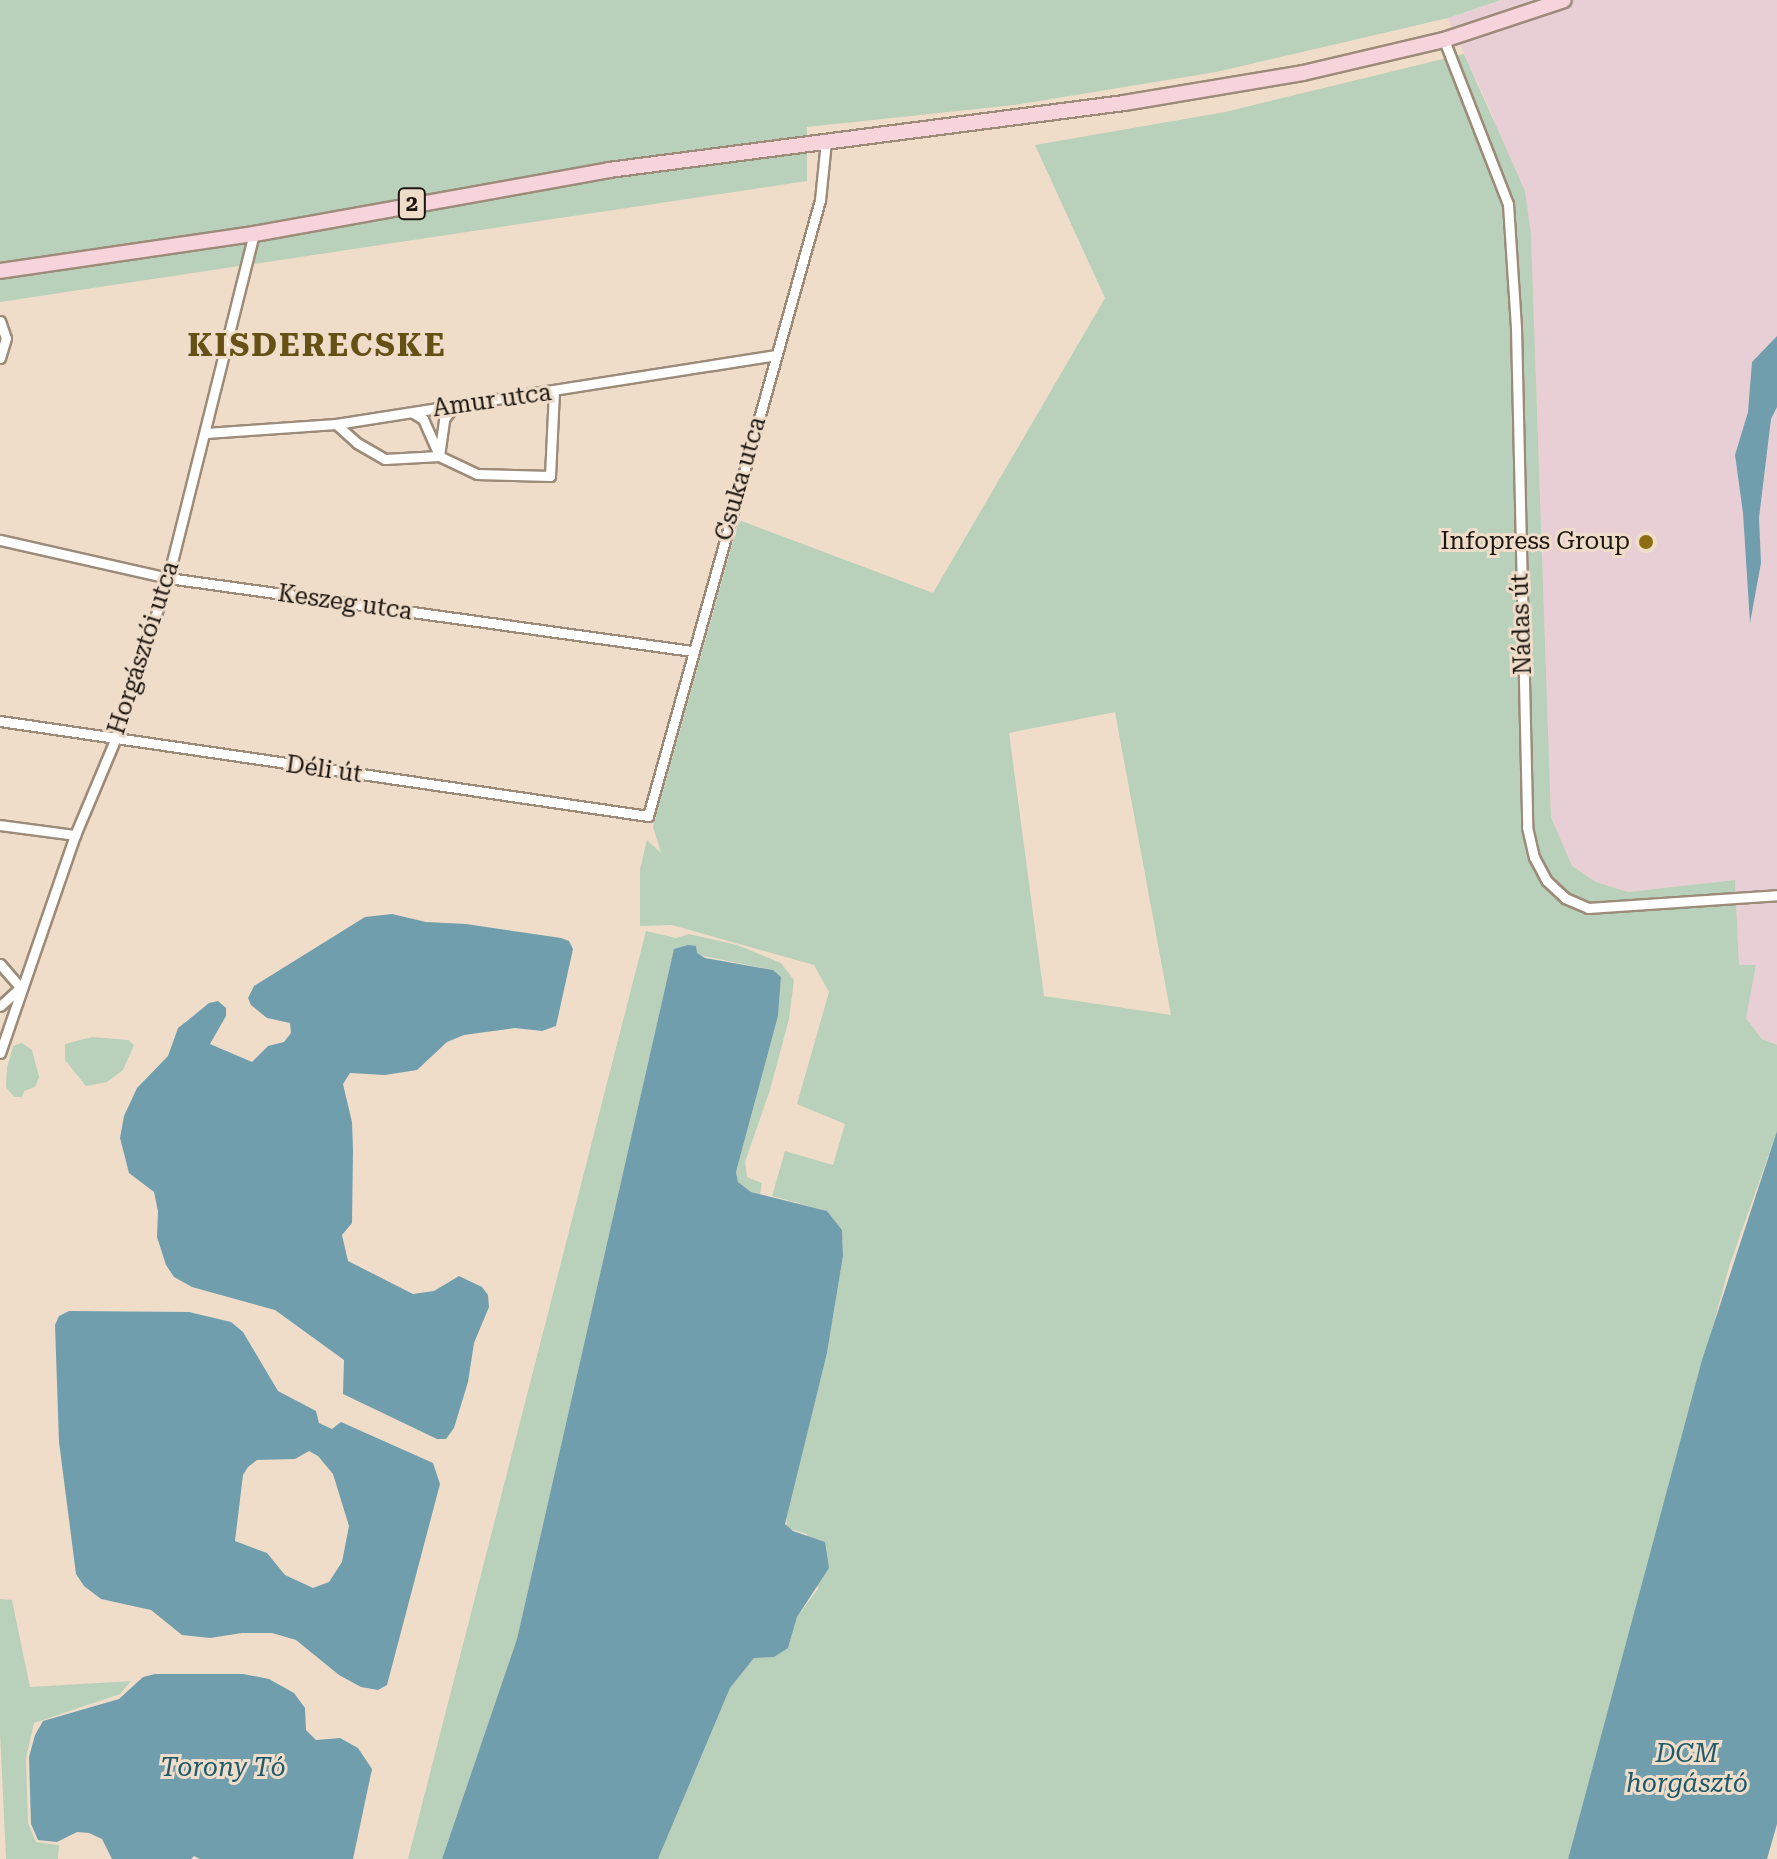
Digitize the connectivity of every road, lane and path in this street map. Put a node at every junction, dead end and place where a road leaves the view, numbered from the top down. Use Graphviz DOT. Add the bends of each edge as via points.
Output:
graph roads {
  1 [pos="1564,0"];
  2 [pos="1444,40"];
  3 [pos="826,141"];
  4 [pos="254,234"];
  5 [pos="0,271"];
  6 [pos="0,321"];
  7 [pos="775,355"];
  8 [pos="0,358"];
  9 [pos="554,392"];
  10 [pos="453,407"];
  11 [pos="413,413"];
  12 [pos="336,424"];
  13 [pos="206,433"];
  14 [pos="439,456"];
  15 [pos="0,540"];
  16 [pos="168,578"];
  17 [pos="692,651"];
  18 [pos="0,721"];
  19 [pos="115,740"];
  20 [pos="648,816"];
  21 [pos="0,825"];
  22 [pos="75,835"];
  23 [pos="1777,895"];
  24 [pos="0,964"];
  25 [pos="21,988"];
  26 [pos="0,1006"];
  27 [pos="0,1053"];
  1 -- 2 [label="main road, 2"];
  2 -- 3 [label="main road, 2" via="1328,68 1124,103"];
  2 -- 23 [label="street, Nádas út" via="1508,204 1516,328 1527,827 1534,857 1547,881 1565,898 1588,908"];
  3 -- 4 [label="main road, 2" via="516,184"];
  3 -- 7 [label="street, Csuka utca" via="820,200"];
  4 -- 5 [label="main road, 2"];
  4 -- 13 [label="street, Horgásztói utca"];
  6 -- 8 [label="street" via="6,338"];
  7 -- 9 [label="street, Amur utca"];
  7 -- 17 [label="street, Csuka utca"];
  9 -- 10 [label="street, Amur utca"];
  9 -- 14 [label="street" via="550,476 477,474"];
  10 -- 11 [label="street, Amur utca"];
  10 -- 14 [label="street" via="444,419"];
  11 -- 12 [label="street, Amur utca"];
  11 -- 14 [label="street" via="423,419"];
  12 -- 13 [label="street, Amur utca"];
  12 -- 14 [label="street" via="385,459"];
  13 -- 16 [label="street, Horgásztói utca"];
  15 -- 16 [label="street, Keszeg utca"];
  16 -- 17 [label="street, Keszeg utca"];
  16 -- 19 [label="street, Horgásztói utca"];
  17 -- 20 [label="street, Csuka utca"];
  18 -- 19 [label="street, Déli út"];
  19 -- 20 [label="street, Déli út"];
  19 -- 22 [label="street, Horgásztói utca"];
  21 -- 22 [label="street"];
  22 -- 25 [label="street, Horgásztói utca"];
  24 -- 25 [label="street"];
  25 -- 26 [label="street"];
  25 -- 27 [label="street, Horgásztói utca"];
}
